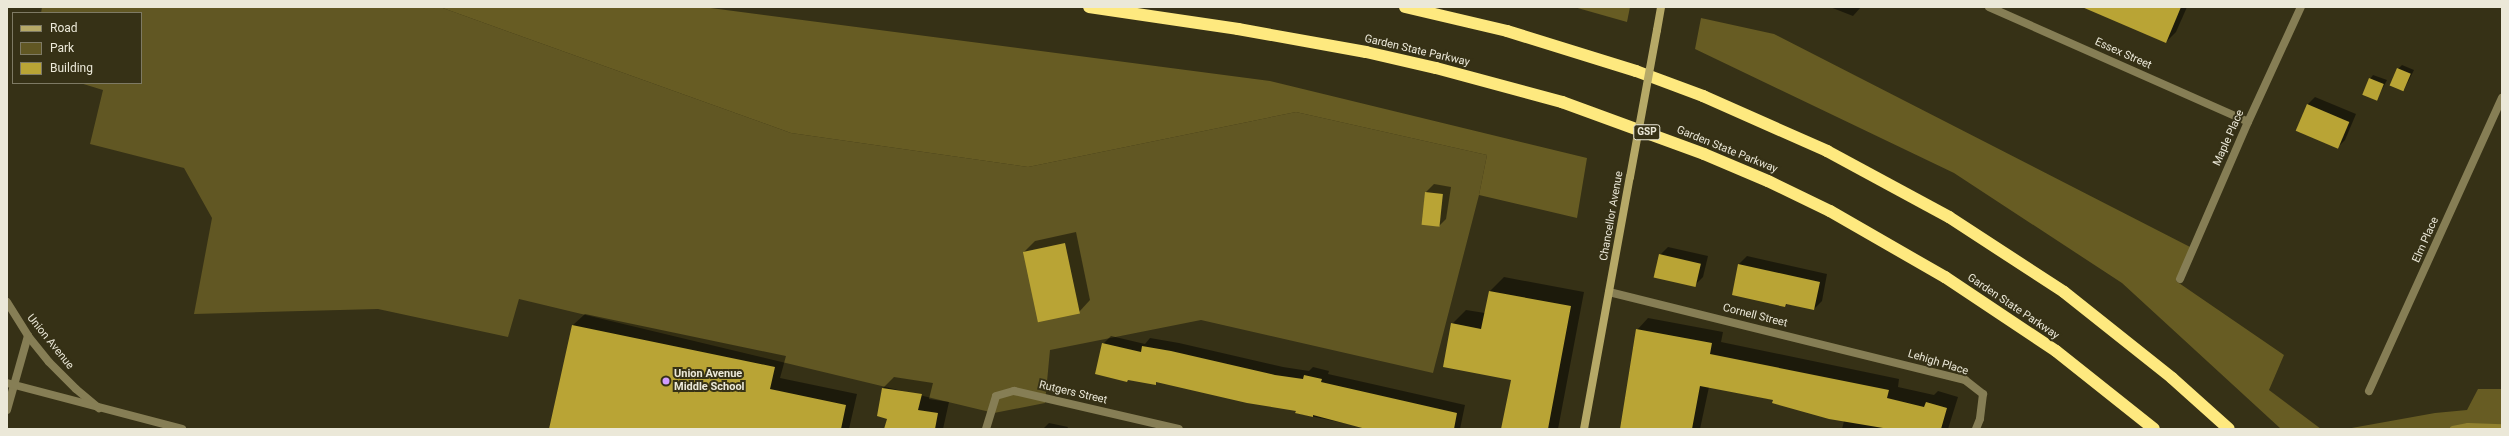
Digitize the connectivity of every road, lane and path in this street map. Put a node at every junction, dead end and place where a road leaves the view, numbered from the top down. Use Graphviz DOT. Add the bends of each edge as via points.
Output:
graph roads {
  1 [pos="1089,7"];
  2 [pos="1405,7"];
  3 [pos="1661,7"];
  4 [pos="1989,7"];
  5 [pos="2301,7"];
  6 [pos="2502,98"];
  7 [pos="2248,122"];
  8 [pos="2180,279"];
  9 [pos="1609,292"];
  10 [pos="7,302"];
  11 [pos="28,336"];
  12 [pos="1896,362"];
  13 [pos="10,384"];
  14 [pos="2369,392"];
  15 [pos="99,408"];
  16 [pos="7,410"];
  17 [pos="182,429"];
  18 [pos="986,429"];
  19 [pos="1179,429"];
  20 [pos="1584,429"];
  21 [pos="1976,429"];
  22 [pos="2154,429"];
  23 [pos="2229,429"];
  1 -- 22 [label="highway, Garden State Parkway / GSP" via="1238,29 1366,52 1436,68 1562,102 1704,154 1830,211 1945,277 2056,351"];
  2 -- 23 [label="highway" via="1507,31 1636,71 1766,122 1834,155 1949,217 2064,292 2166,373"];
  3 -- 9 [label="main road, Chancellor Avenue, bridge"];
  4 -- 7 [label="street, Essex Street"];
  5 -- 7 [label="street, Maple Place"];
  6 -- 14 [label="street, Elm Place"];
  7 -- 8 [label="street, Maple Place"];
  9 -- 12 [label="street, Cornell Street"];
  9 -- 20 [label="main road, Chancellor Avenue"];
  10 -- 11 [label="street, Union Avenue"];
  11 -- 13 [label="street"];
  11 -- 15 [label="street, Union Avenue" via="62,376"];
  12 -- 21 [label="street, Lehigh Place" via="1964,380 1983,394"];
  13 -- 15 [label="street, Union Avenue"];
  13 -- 16 [label="street"];
  15 -- 17 [label="street, Union Avenue"];
  18 -- 19 [label="street, Rutgers Street" via="996,396 1014,391"];
}
